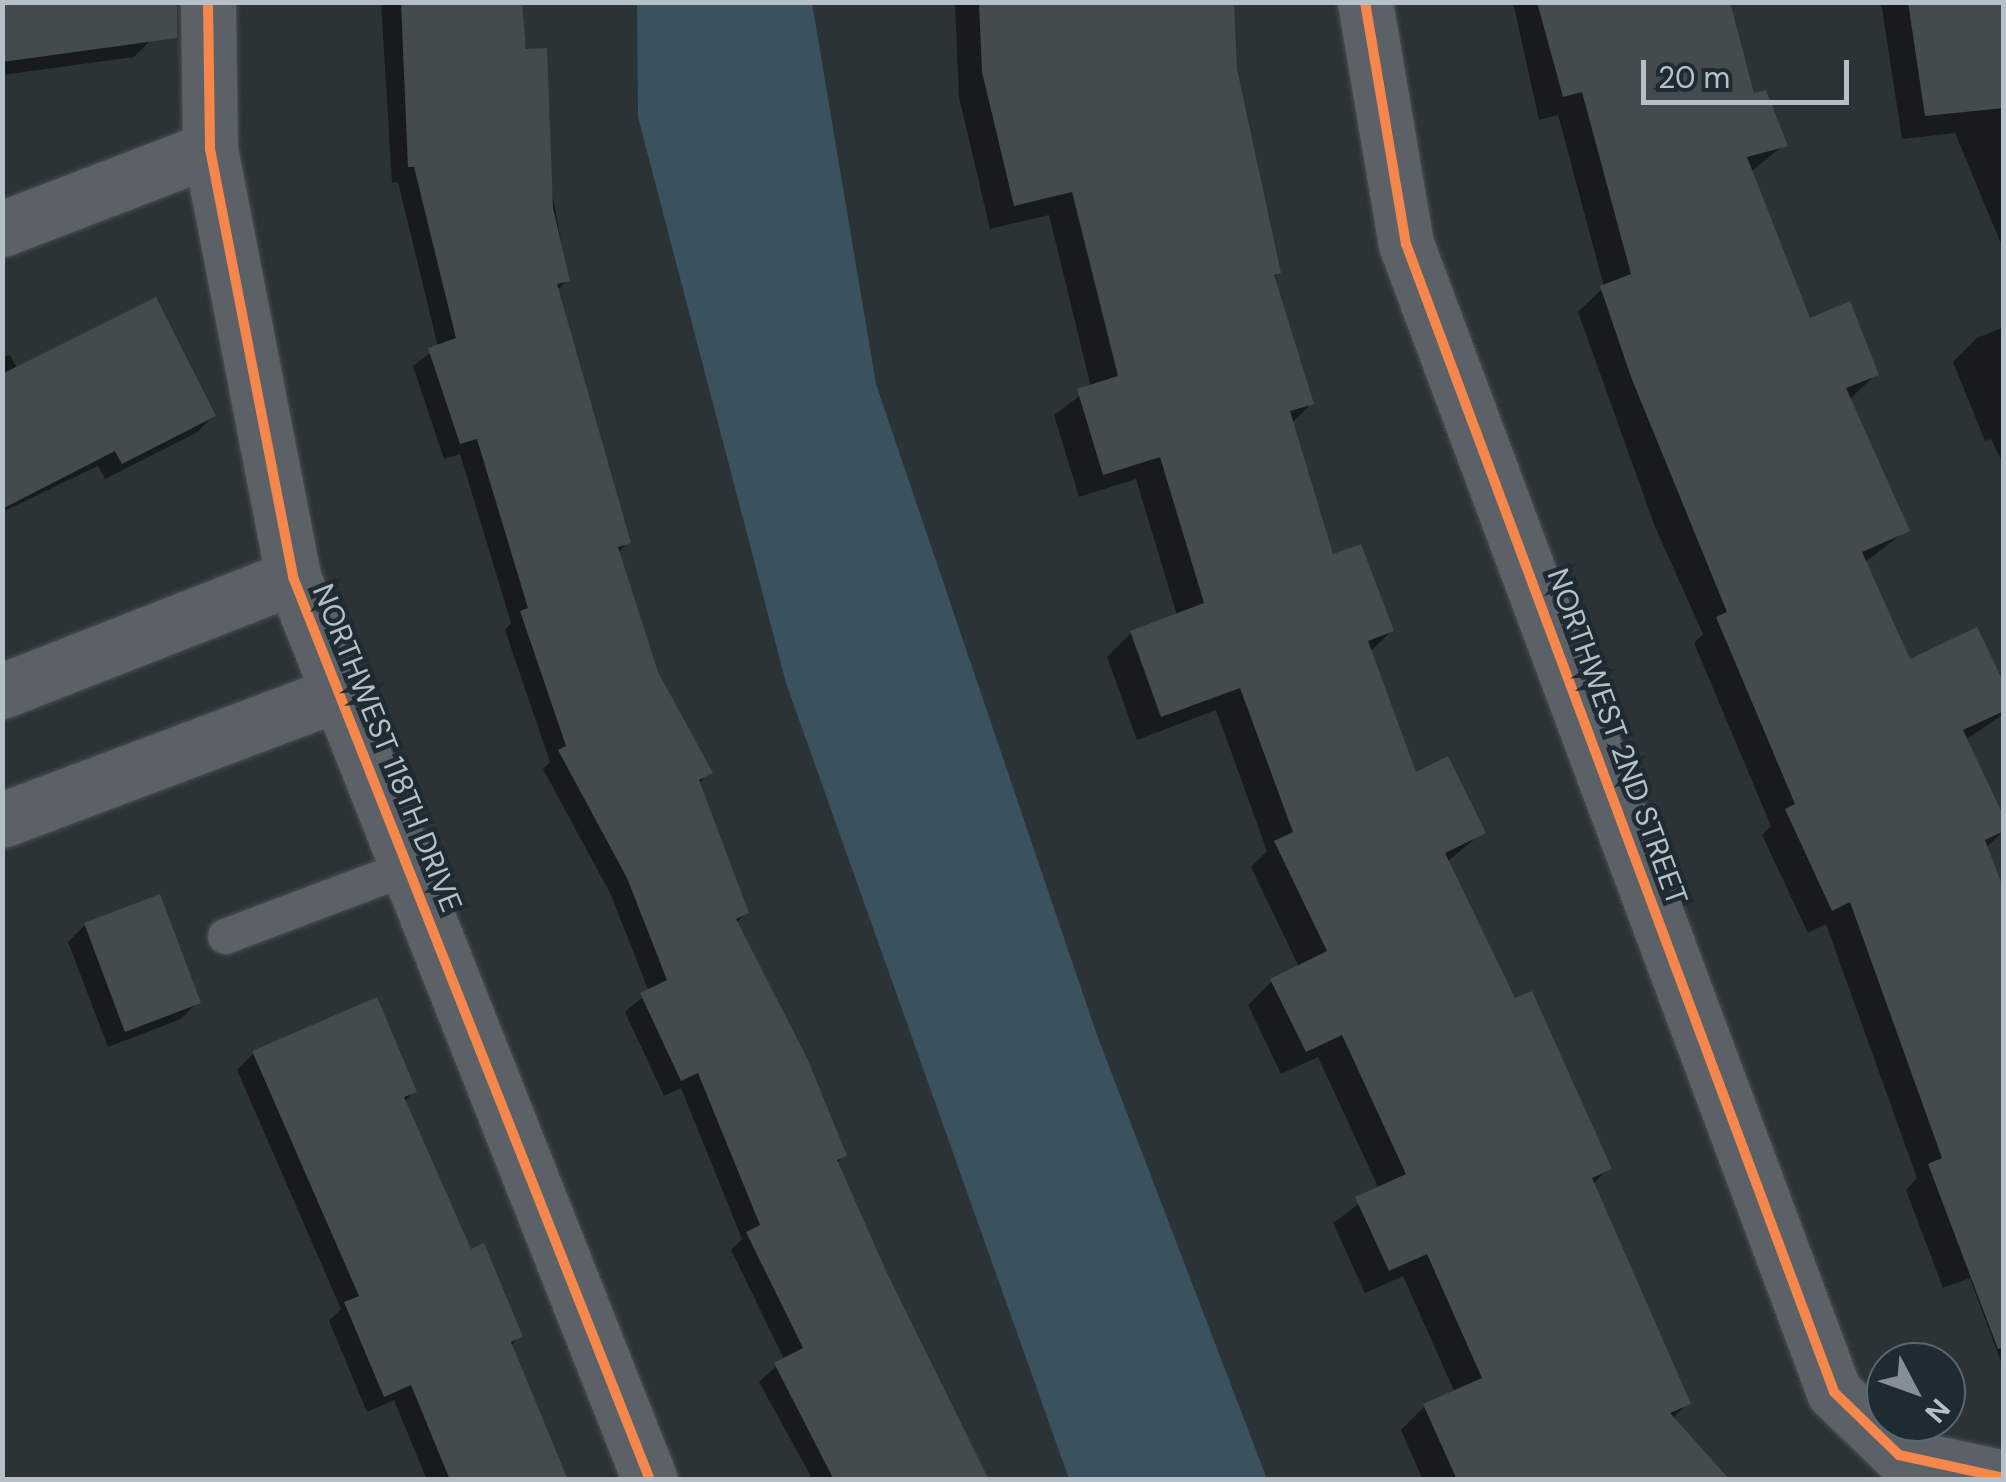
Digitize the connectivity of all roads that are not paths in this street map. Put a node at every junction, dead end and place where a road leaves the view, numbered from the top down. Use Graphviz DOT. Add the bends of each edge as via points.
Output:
graph roads {
  1 [pos="208,2"];
  2 [pos="1365,2"];
  3 [pos="210,149"];
  4 [pos="2,228"];
  5 [pos="293,577"];
  6 [pos="2,691"];
  7 [pos="339,693"];
  8 [pos="2,820"];
  9 [pos="408,867"];
  10 [pos="225,936"];
  11 [pos="2004,1478"];
  12 [pos="650,1480"];
  1 -- 3 [label="street, NORTHWEST 118TH DRIVE"];
  2 -- 11 [label="street, NORTHWEST 2ND STREET" via="1413,262 1834,1392 1898,1455"];
  3 -- 4 [label="street"];
  3 -- 5 [label="street, NORTHWEST 118TH DRIVE"];
  5 -- 6 [label="street"];
  5 -- 7 [label="street, NORTHWEST 118TH DRIVE"];
  7 -- 8 [label="street"];
  7 -- 9 [label="street, NORTHWEST 118TH DRIVE"];
  9 -- 10 [label="lane"];
  9 -- 12 [label="street, NORTHWEST 118TH DRIVE"];
}
